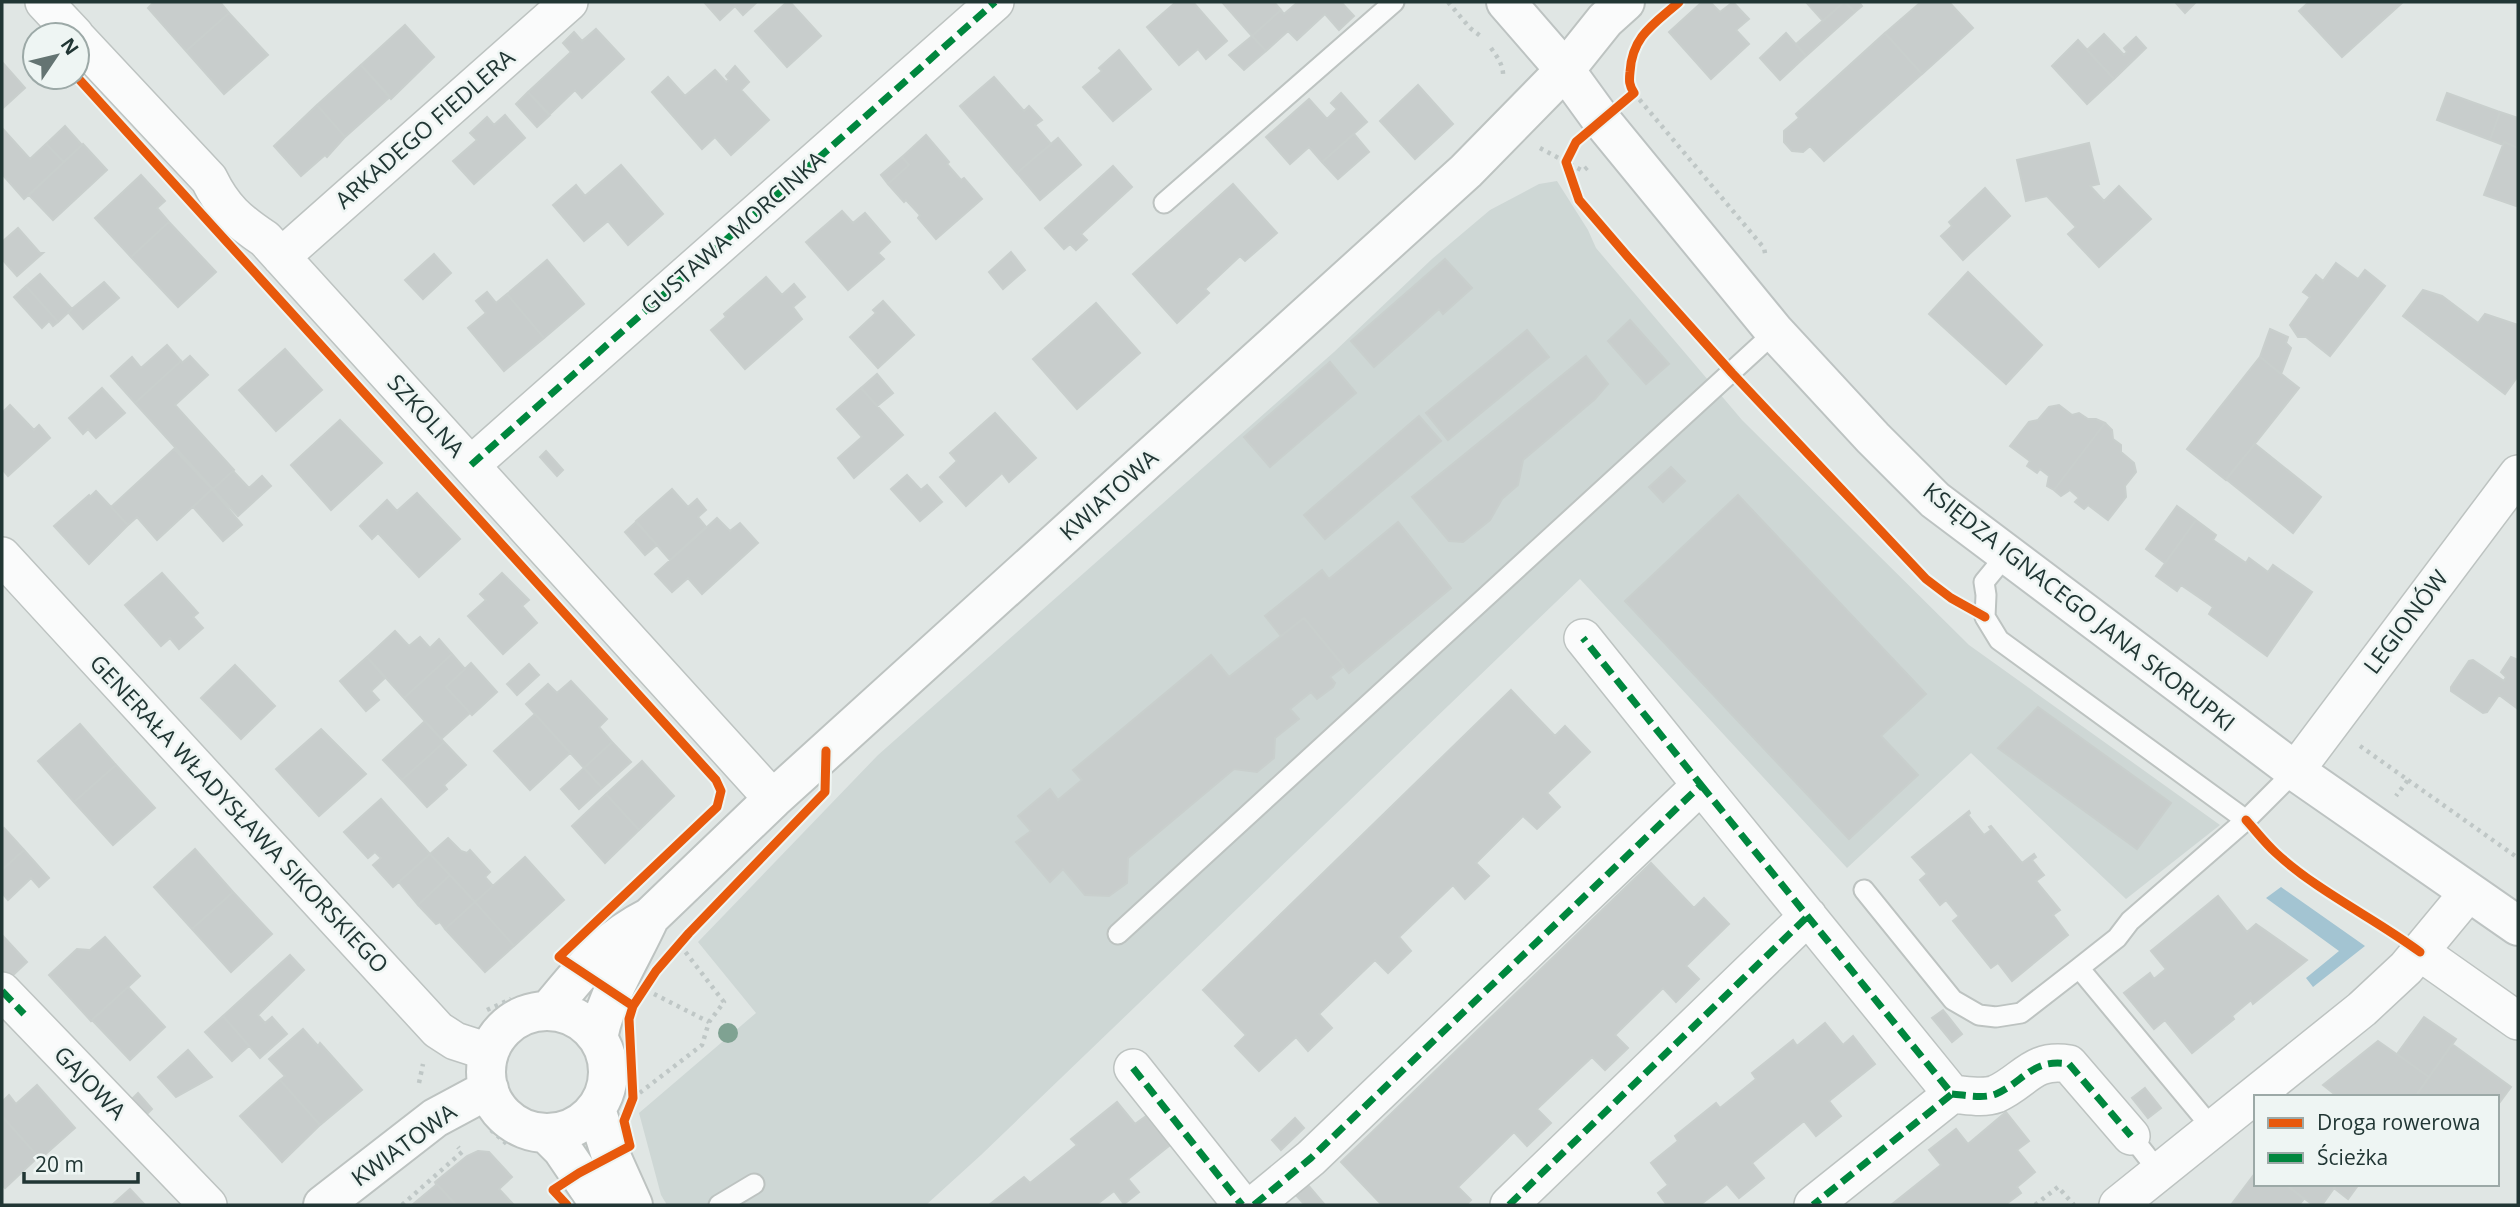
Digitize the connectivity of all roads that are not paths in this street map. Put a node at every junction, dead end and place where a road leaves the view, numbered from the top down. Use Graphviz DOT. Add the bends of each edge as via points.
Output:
graph roads {
  1 [pos="44,2"];
  2 [pos="569,2"];
  3 [pos="995,2"];
  4 [pos="1394,2"];
  5 [pos="1506,2"];
  6 [pos="1625,2"];
  7 [pos="62,21"];
  8 [pos="91,52"];
  9 [pos="1565,70"];
  10 [pos="1164,203"];
  11 [pos="281,257"];
  12 [pos="1775,332"];
  13 [pos="471,465"];
  14 [pos="2518,474"];
  15 [pos="2007,554"];
  16 [pos="2,555"];
  17 [pos="1583,638"];
  18 [pos="2295,771"];
  19 [pos="1701,785"];
  20 [pos="773,799"];
  21 [pos="2246,820"];
  22 [pos="1864,890"];
  23 [pos="2469,892"];
  24 [pos="1808,916"];
  25 [pos="650,917"];
  26 [pos="2518,926"];
  27 [pos="1118,934"];
  28 [pos="2420,952"];
  29 [pos="2079,968"];
  30 [pos="548,1011"];
  31 [pos="9,1013"];
  32 [pos="2518,1021"];
  33 [pos="598,1038"];
  34 [pos="1133,1068"];
  35 [pos="487,1089"];
  36 [pos="1952,1094"];
  37 [pos="2255,1095"];
  38 [pos="2254,1096"];
  39 [pos="596,1110"];
  40 [pos="2213,1129"];
  41 [pos="2131,1136"];
  42 [pos="530,1142"];
  43 [pos="2160,1173"];
  44 [pos="754,1184"];
  45 [pos="2123,1204"];
  46 [pos="208,1205"];
  47 [pos="323,1205"];
  48 [pos="600,1205"];
  49 [pos="633,1205"];
  50 [pos="719,1205"];
  51 [pos="1242,1205"];
  52 [pos="1254,1205"];
  53 [pos="1509,1205"];
  54 [pos="1813,1205"];
  1 -- 7 [label="street, SZKOLNA"];
  2 -- 11 [label="street, ARKADEGO FIEDLERA"];
  3 -- 13 [label="street, GUSTAWA MORCINKA"];
  4 -- 10 [label="lane"];
  5 -- 9 [label="street, KSIĘDZA IGNACEGO JANA SKORUPKI"];
  6 -- 9 [label="street, KWIATOWA"];
  8 -- 11 [label="street, SZKOLNA" via="208,179 240,222"];
  9 -- 12 [label="street, KSIĘDZA IGNACEGO JANA SKORUPKI"];
  9 -- 20 [label="street, KWIATOWA" via="1466,171"];
  11 -- 13 [label="street, SZKOLNA"];
  12 -- 15 [label="street, KSIĘDZA IGNACEGO JANA SKORUPKI" via="1935,500"];
  12 -- 27 [label="lane"];
  13 -- 20 [label="street, SZKOLNA"];
  14 -- 18 [label="street, LEGIONÓW"];
  15 -- 18 [label="street, KSIĘDZA IGNACEGO JANA SKORUPKI"];
  15 -- 21 [label="lane" via="1984,582 1985,617 1999,640"];
  16 -- 35 [label="street, GENERAŁA WŁADYSŁAWA SIKORSKIEGO" via="438,1030 462,1044"];
  17 -- 19 [label="street"];
  18 -- 21 [label="lane"];
  18 -- 23 [label="street, KSIĘDZA IGNACEGO JANA SKORUPKI"];
  19 -- 24 [label="street"];
  19 -- 52 [label="street" via="1311,1158"];
  20 -- 25 [label="street, KWIATOWA"];
  21 -- 29 [label="lane"];
  22 -- 29 [label="lane" via="1953,1000 1979,1015 2021,1013"];
  23 -- 26 [label="street, KSIĘDZA IGNACEGO JANA SKORUPKI"];
  23 -- 28 [label="street"];
  24 -- 36 [label="street"];
  24 -- 53 [label="street"];
  25 -- 30 [label="street, KWIATOWA" via="601,949"];
  25 -- 33 [label="street, KWIATOWA" via="612,994"];
  28 -- 32 [label="street"];
  28 -- 37 [label="street" via="2362,1009"];
  29 -- 40 [label="lane"];
  30 -- 33 [label="street" via="571,1016"];
  30 -- 35 [label="street" via="519,1018 496,1039"];
  31 -- 46 [label="street, GAJOWA"];
  33 -- 39 [label="street" via="608,1074"];
  34 -- 51 [label="street"];
  35 -- 42 [label="street"];
  35 -- 47 [label="street, KWIATOWA" via="435,1118"];
  36 -- 41 [label="street" via="1986,1096 2040,1065 2069,1064"];
  36 -- 54 [label="street"];
  38 -- 40 [label="street"];
  39 -- 42 [label="street" via="574,1128"];
  39 -- 49 [label="street"];
  40 -- 43 [label="street"];
  41 -- 43 [label="lane"];
  42 -- 48 [label="street" via="562,1149"];
  43 -- 45 [label="street"];
  44 -- 50 [label="lane"];
}
